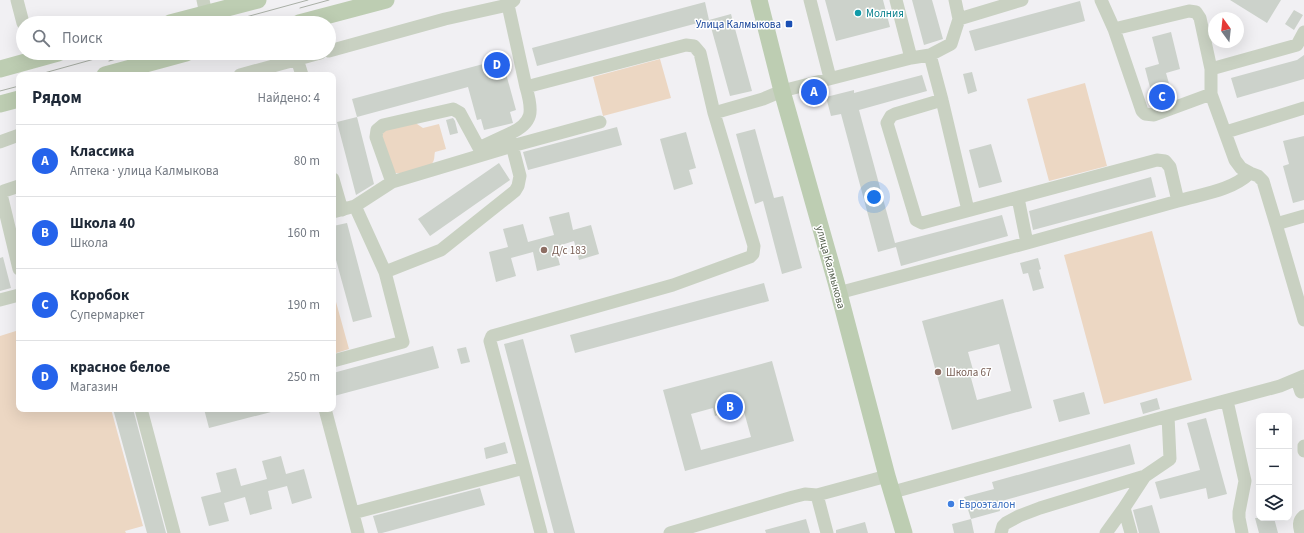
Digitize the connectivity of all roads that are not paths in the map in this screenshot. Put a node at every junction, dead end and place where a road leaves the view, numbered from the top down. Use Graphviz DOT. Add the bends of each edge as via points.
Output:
graph roads {
  1 [pos="17,0"];
  2 [pos="258,0"];
  3 [pos="386,0"];
  4 [pos="759,0"];
  5 [pos="810,0"];
  6 [pos="896,0"];
  7 [pos="955,0"];
  8 [pos="1022,0"];
  9 [pos="1101,0"];
  10 [pos="511,2"];
  11 [pos="204,7"];
  12 [pos="21,16"];
  13 [pos="185,16"];
  14 [pos="325,16"];
  15 [pos="959,19"];
  16 [pos="1114,29"];
  17 [pos="1304,32"];
  18 [pos="336,49"];
  19 [pos="930,55"];
  20 [pos="911,58"];
  21 [pos="22,60"];
  22 [pos="160,60"];
  23 [pos="293,60"];
  24 [pos="297,60"];
  25 [pos="0,69"];
  26 [pos="1211,69"];
  27 [pos="116,72"];
  28 [pos="251,72"];
  29 [pos="299,72"];
  30 [pos="830,78"];
  31 [pos="526,87"];
  32 [pos="782,91"];
  33 [pos="1211,94"];
  34 [pos="16,100"];
  35 [pos="942,100"];
  36 [pos="0,104"];
  37 [pos="1304,108"];
  38 [pos="714,113"];
  39 [pos="600,122"];
  40 [pos="1226,132"];
  41 [pos="16,136"];
  42 [pos="511,140"];
  43 [pos="0,142"];
  44 [pos="479,148"];
  45 [pos="466,160"];
  46 [pos="1250,173"];
  47 [pos="392,182"];
  48 [pos="16,187"];
  49 [pos="336,198"];
  50 [pos="1018,198"];
  51 [pos="1178,201"];
  52 [pos="356,206"];
  53 [pos="968,210"];
  54 [pos="338,211"];
  55 [pos="1304,216"];
  56 [pos="1276,224"];
  57 [pos="1027,243"];
  58 [pos="16,256"];
  59 [pos="385,272"];
  60 [pos="838,293"];
  61 [pos="1304,320"];
  62 [pos="336,360"];
  63 [pos="1302,389"];
  64 [pos="1228,401"];
  65 [pos="142,412"];
  66 [pos="326,412"];
  67 [pos="1168,416"];
  68 [pos="1304,446"];
  69 [pos="1304,452"];
  70 [pos="524,468"];
  71 [pos="888,476"];
  72 [pos="1145,476"];
  73 [pos="893,492"];
  74 [pos="817,495"];
  75 [pos="1124,508"];
  76 [pos="353,514"];
  77 [pos="1304,516"];
  78 [pos="174,533"];
  79 [pos="358,533"];
  80 [pos="541,533"];
  81 [pos="670,533"];
  82 [pos="827,533"];
  83 [pos="904,533"];
  84 [pos="1001,533"];
  85 [pos="1106,533"];
  86 [pos="1131,533"];
  87 [pos="1242,533"];
  88 [pos="1301,533"];
  1 -- 12 [label="street"];
  2 -- 11 [label="main road"];
  3 -- 14 [label="main road"];
  4 -- 32 [label="main road, улица Калмыкова"];
  5 -- 30 [label="street"];
  6 -- 20 [label="street"];
  7 -- 15 [label="street"];
  8 -- 15 [label="street"];
  9 -- 16 [label="street"];
  10 -- 18 [label="street"];
  10 -- 31 [label="street"];
  11 -- 13 [label="main road"];
  15 -- 19 [label="street" via="951,44"];
  16 -- 26 [label="street" via="1189,11 1196,12 1200,18"];
  16 -- 33 [label="street" via="1140,107 1145,114 1154,115"];
  17 -- 26 [label="street" via="1297,45"];
  19 -- 20 [label="street"];
  19 -- 35 [label="street"];
  20 -- 30 [label="street"];
  21 -- 25 [label="main road"];
  22 -- 27 [label="main road"];
  23 -- 28 [label="street"];
  24 -- 29 [label="street"];
  26 -- 33 [label="street"];
  30 -- 32 [label="street"];
  31 -- 38 [label="street" via="690,45 700,53"];
  31 -- 42 [label="street" via="531,104 529,120"];
  32 -- 38 [label="street" via="764,99"];
  32 -- 60 [label="main road, улица Калмыкова"];
  33 -- 40 [label="street"];
  34 -- 36 [label="main road"];
  35 -- 53 [label="street"];
  35 -- 53 [label="street" via="895,114 888,120 887,128 916,220 926,223"];
  37 -- 40 [label="street"];
  38 -- 70 [label="street" via="754,246 753,254 746,259 673,285 492,336 490,341"];
  39 -- 42 [label="street"];
  40 -- 46 [label="street" via="1235,160 1241,168"];
  41 -- 43 [label="street"];
  42 -- 44 [label="street"];
  42 -- 45 [label="street"];
  42 -- 59 [label="street" via="520,176 515,191 441,250"];
  44 -- 45 [label="street"];
  44 -- 47 [label="street" via="460,113 453,109 383,125 377,130 376,137"];
  45 -- 47 [label="street"];
  46 -- 51 [label="street" via="1228,188"];
  46 -- 56 [label="street" via="1263,181"];
  47 -- 52 [label="street"];
  48 -- 58 [label="street" via="4,190 1,194"];
  49 -- 54 [label="street"];
  50 -- 51 [label="street" via="1161,159 1170,167"];
  50 -- 53 [label="street"];
  50 -- 57 [label="street"];
  51 -- 57 [label="street"];
  52 -- 54 [label="street"];
  52 -- 59 [label="street"];
  55 -- 56 [label="street"];
  56 -- 61 [label="street"];
  57 -- 60 [label="street"];
  59 -- 62 [label="street" via="403,342"];
  60 -- 71 [label="main road, улица Калмыкова"];
  63 -- 64 [label="street" via="1280,386"];
  64 -- 67 [label="street"];
  64 -- 87 [label="street" via="1245,482 1239,512"];
  65 -- 78 [label="street"];
  66 -- 76 [label="street"];
  67 -- 72 [label="street" via="1170,459"];
  67 -- 73 [label="street"];
  68 -- 69 [label="street"];
  70 -- 76 [label="street"];
  70 -- 80 [label="street"];
  71 -- 73 [label="main road, улица Калмыкова"];
  71 -- 74 [label="street"];
  72 -- 75 [label="street"];
  72 -- 84 [label="street" via="1033,510 1006,523"];
  73 -- 83 [label="main road, улица Калмыкова"];
  74 -- 81 [label="street" via="793,497"];
  74 -- 82 [label="street"];
  75 -- 85 [label="street"];
  75 -- 86 [label="street"];
  76 -- 79 [label="street"];
  77 -- 88 [label="street" via="1299,524"];
}
